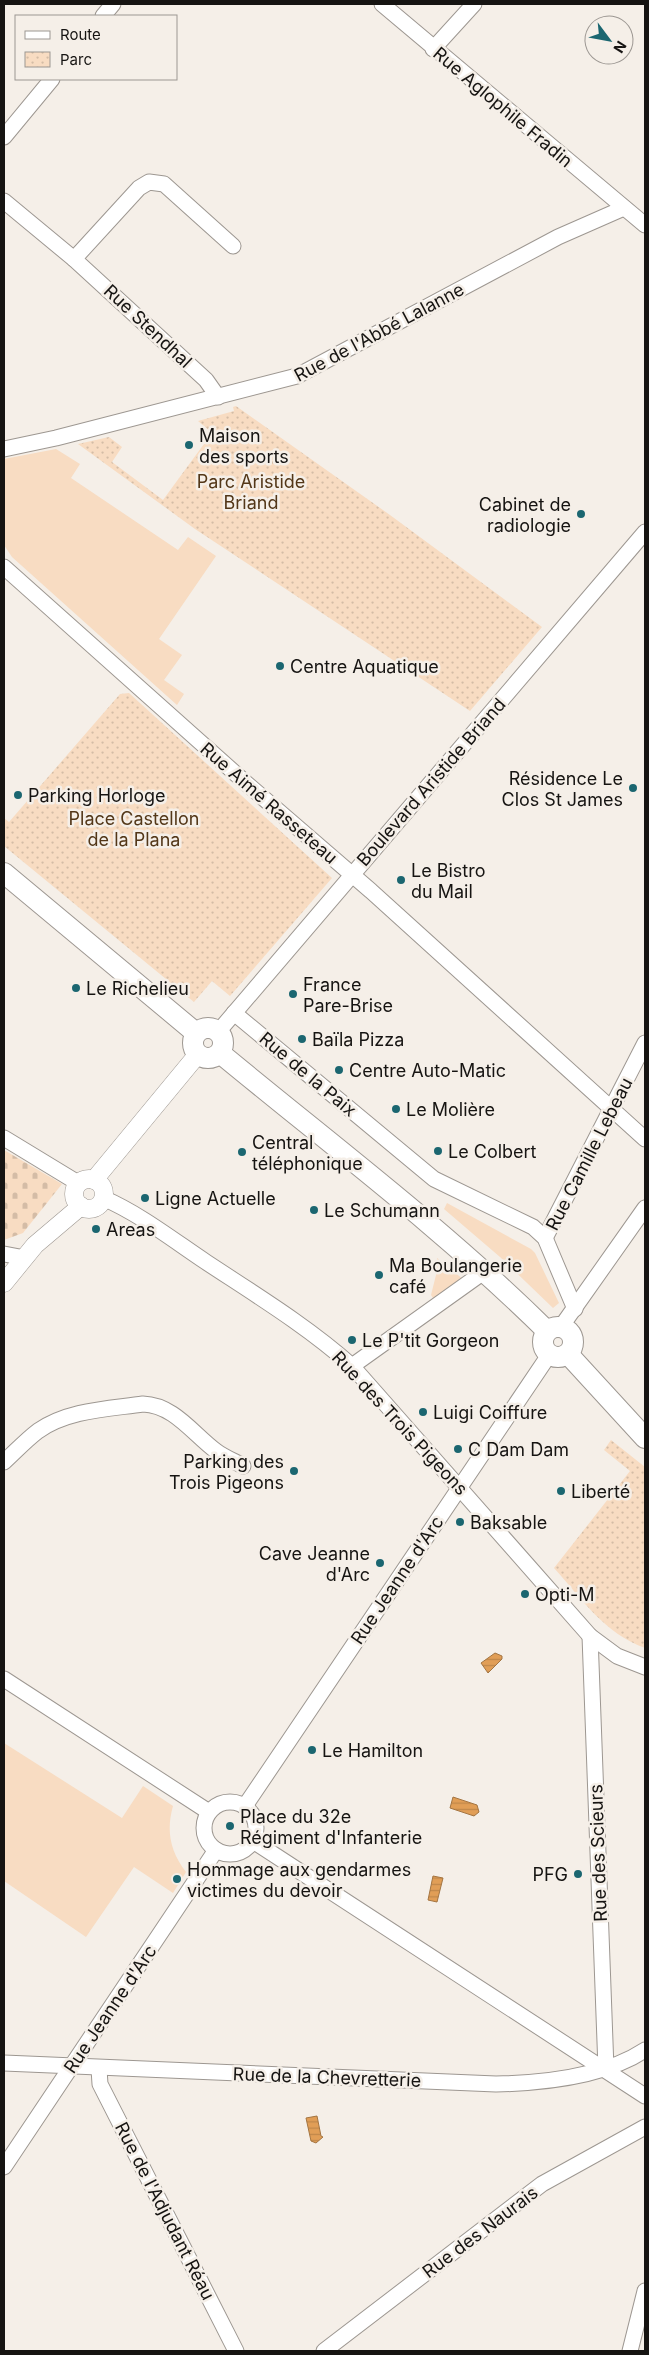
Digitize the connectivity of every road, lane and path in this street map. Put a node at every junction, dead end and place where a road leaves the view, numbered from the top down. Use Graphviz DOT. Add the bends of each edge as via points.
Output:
graph roads {
  1 [pos="113,4"];
  2 [pos="382,4"];
  3 [pos="474,4"];
  4 [pos="104,15"];
  5 [pos="433,49"];
  6 [pos="51,80"];
  7 [pos="4,136"];
  8 [pos="4,201"];
  9 [pos="624,208"];
  10 [pos="645,225"];
  11 [pos="233,246"];
  12 [pos="74,259"];
  13 [pos="218,397"];
  14 [pos="4,449"];
  15 [pos="645,532"];
  16 [pos="4,567"];
  17 [pos="4,873"];
  18 [pos="352,875"];
  19 [pos="234,1013"];
  20 [pos="218,1032"];
  21 [pos="196,1033"];
  22 [pos="645,1043"];
  23 [pos="220,1052"];
  24 [pos="198,1054"];
  25 [pos="612,1109"];
  26 [pos="4,1138"];
  27 [pos="645,1139"];
  28 [pos="86,1182"];
  29 [pos="102,1198"];
  30 [pos="81,1206"];
  31 [pos="645,1208"];
  32 [pos="545,1238"];
  33 [pos="4,1254"];
  34 [pos="25,1258"];
  35 [pos="485,1271"];
  36 [pos="4,1283"];
  37 [pos="575,1309"];
  38 [pos="554,1329"];
  39 [pos="559,1354"];
  40 [pos="352,1366"];
  41 [pos="645,1438"];
  42 [pos="4,1462"];
  43 [pos="243,1466"];
  44 [pos="460,1488"];
  45 [pos="590,1636"];
  46 [pos="645,1667"];
  47 [pos="4,1679"];
  48 [pos="245,1806"];
  49 [pos="209,1812"];
  50 [pos="253,1841"];
  51 [pos="216,1850"];
  52 [pos="645,2050"];
  53 [pos="4,2063"];
  54 [pos="71,2067"];
  55 [pos="99,2069"];
  56 [pos="606,2069"];
  57 [pos="645,2096"];
  58 [pos="645,2126"];
  59 [pos="4,2167"];
  60 [pos="645,2291"];
  61 [pos="236,2351"];
  62 [pos="324,2351"];
  63 [pos="630,2351"];
  1 -- 4 [label="street"];
  2 -- 5 [label="street, Rue Aglophile Fradin"];
  3 -- 5 [label="street"];
  5 -- 9 [label="street, Rue Aglophile Fradin"];
  6 -- 7 [label="street"];
  8 -- 12 [label="street, Rue Stendhal"];
  9 -- 10 [label="street, Rue Aglophile Fradin"];
  9 -- 13 [label="street, Rue de l'Abbé Lalanne" via="558,237 297,376"];
  11 -- 12 [label="street" via="164,184 149,182 139,188"];
  12 -- 13 [label="street, Rue Stendhal" via="206,380"];
  13 -- 14 [label="street, Rue de l'Abbé Lalanne"];
  15 -- 18 [label="street, Boulevard Aristide Briand"];
  16 -- 18 [label="street, Rue Aimé Rasseteau"];
  17 -- 21 [label="main road"];
  18 -- 19 [label="street, Boulevard Aristide Briand"];
  18 -- 25 [label="street, Rue Aimé Rasseteau"];
  19 -- 20 [label="street, Boulevard Aristide Briand"];
  19 -- 32 [label="street, Rue de la Paix" via="434,1179 533,1227"];
  20 -- 21 [label="main road" via="204,1028"];
  20 -- 23 [label="main road" via="223,1039"];
  21 -- 24 [label="main road" via="193,1042"];
  22 -- 25 [label="street, Rue Camille Lebeau"];
  23 -- 24 [label="main road" via="212,1058"];
  23 -- 35 [label="main road"];
  24 -- 28 [label="street"];
  25 -- 27 [label="street, Rue Aimé Rasseteau"];
  25 -- 32 [label="street, Rue Camille Lebeau"];
  26 -- 28 [label="street"];
  28 -- 29 [label="street" via="103,1190"];
  28 -- 30 [label="street" via="74,1196"];
  29 -- 30 [label="street" via="94,1208"];
  29 -- 40 [label="street, Rue des Trois Pigeons" via="133,1213 261,1298 313,1333"];
  30 -- 34 [label="street"];
  31 -- 37 [label="street"];
  32 -- 37 [label="street"];
  33 -- 34 [label="street"];
  34 -- 36 [label="street"];
  35 -- 38 [label="main road"];
  35 -- 40 [label="street"];
  37 -- 38 [label="street"];
  38 -- 39 [label="main road" via="542,1341 543,1346"];
  38 -- 39 [label="main road" via="570,1331 574,1340 572,1350"];
  39 -- 41 [label="main road"];
  39 -- 44 [label="street, Rue Jeanne d'Arc"];
  40 -- 44 [label="street, Rue des Trois Pigeons"];
  42 -- 43 [label="street" via="37,1431 51,1423 69,1416 152,1404 171,1412 217,1452"];
  44 -- 45 [label="street, Rue des Trois Pigeons"];
  44 -- 48 [label="street, Rue Jeanne d'Arc"];
  45 -- 46 [label="street, Rue des Trois Pigeons" via="617,1656"];
  45 -- 56 [label="street, Rue des Scieurs"];
  47 -- 49 [label="street"];
  48 -- 49 [label="street" via="230,1801 214,1806"];
  48 -- 50 [label="street" via="255,1818"];
  49 -- 51 [label="street" via="204,1835"];
  50 -- 51 [label="street" via="248,1848 232,1854"];
  50 -- 56 [label="street"];
  51 -- 54 [label="street, Rue Jeanne d'Arc"];
  52 -- 56 [label="street, Rue de la Chevretterie" via="627,2062"];
  53 -- 54 [label="street, Rue de la Chevretterie"];
  54 -- 55 [label="street, Rue de la Chevretterie"];
  54 -- 59 [label="street, Rue Jeanne d'Arc"];
  55 -- 56 [label="street, Rue de la Chevretterie" via="496,2084 526,2083"];
  55 -- 61 [label="street, Rue de l'Adjudant Réau" via="100,2084"];
  56 -- 57 [label="street"];
  58 -- 62 [label="street, Rue des Naurais" via="542,2184"];
  60 -- 63 [label="street"];
}
